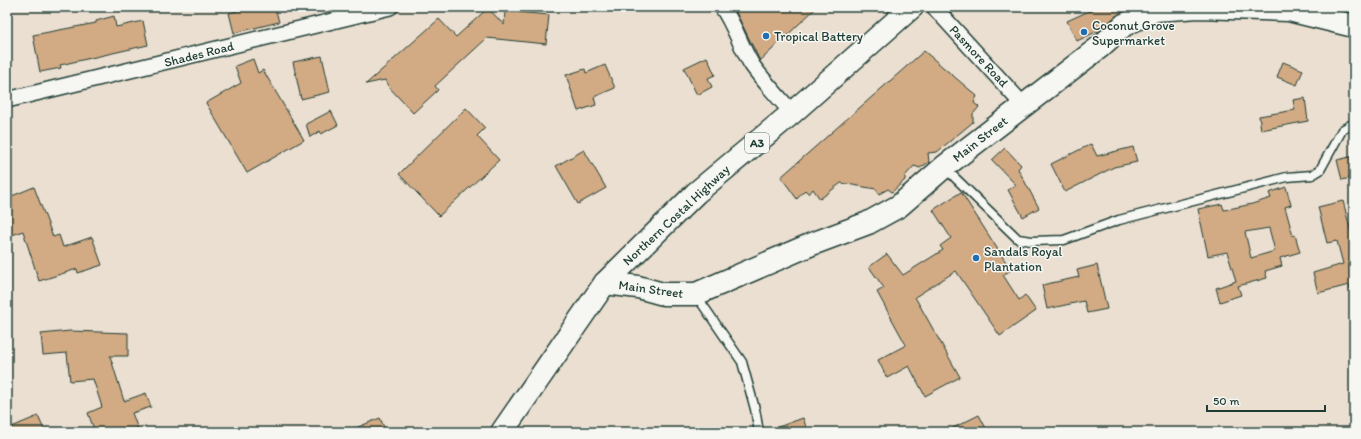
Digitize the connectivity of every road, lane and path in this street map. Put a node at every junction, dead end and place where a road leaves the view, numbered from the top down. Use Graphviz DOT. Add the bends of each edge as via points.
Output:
graph roads {
  1 [pos="390,7"];
  2 [pos="722,7"];
  3 [pos="912,7"];
  4 [pos="934,7"];
  5 [pos="1354,26"];
  6 [pos="7,100"];
  7 [pos="1024,106"];
  8 [pos="792,113"];
  9 [pos="1354,123"];
  10 [pos="944,167"];
  11 [pos="605,283"];
  12 [pos="696,294"];
  13 [pos="502,432"];
  14 [pos="759,432"];
  1 -- 6 [label="street, Shades Road"];
  2 -- 8 [label="street" via="753,66"];
  3 -- 8 [label="street, Northern Costal Highway / A3"];
  4 -- 7 [label="street, Pasmore Road"];
  5 -- 7 [label="street, Main Street" via="1289,10 1198,7 1155,10 1124,25"];
  7 -- 10 [label="street, Main Street"];
  8 -- 11 [label="street, Northern Costal Highway / A3" via="696,193"];
  9 -- 10 [label="lane" via="1342,130 1320,170 1312,175 1287,177 1119,220 1064,240 1032,242 1018,239"];
  10 -- 12 [label="street, Main Street" via="899,206 868,223"];
  11 -- 12 [label="street, Main Street" via="638,287 663,294"];
  11 -- 13 [label="street, A3"];
  12 -- 14 [label="lane" via="742,362"];
}
